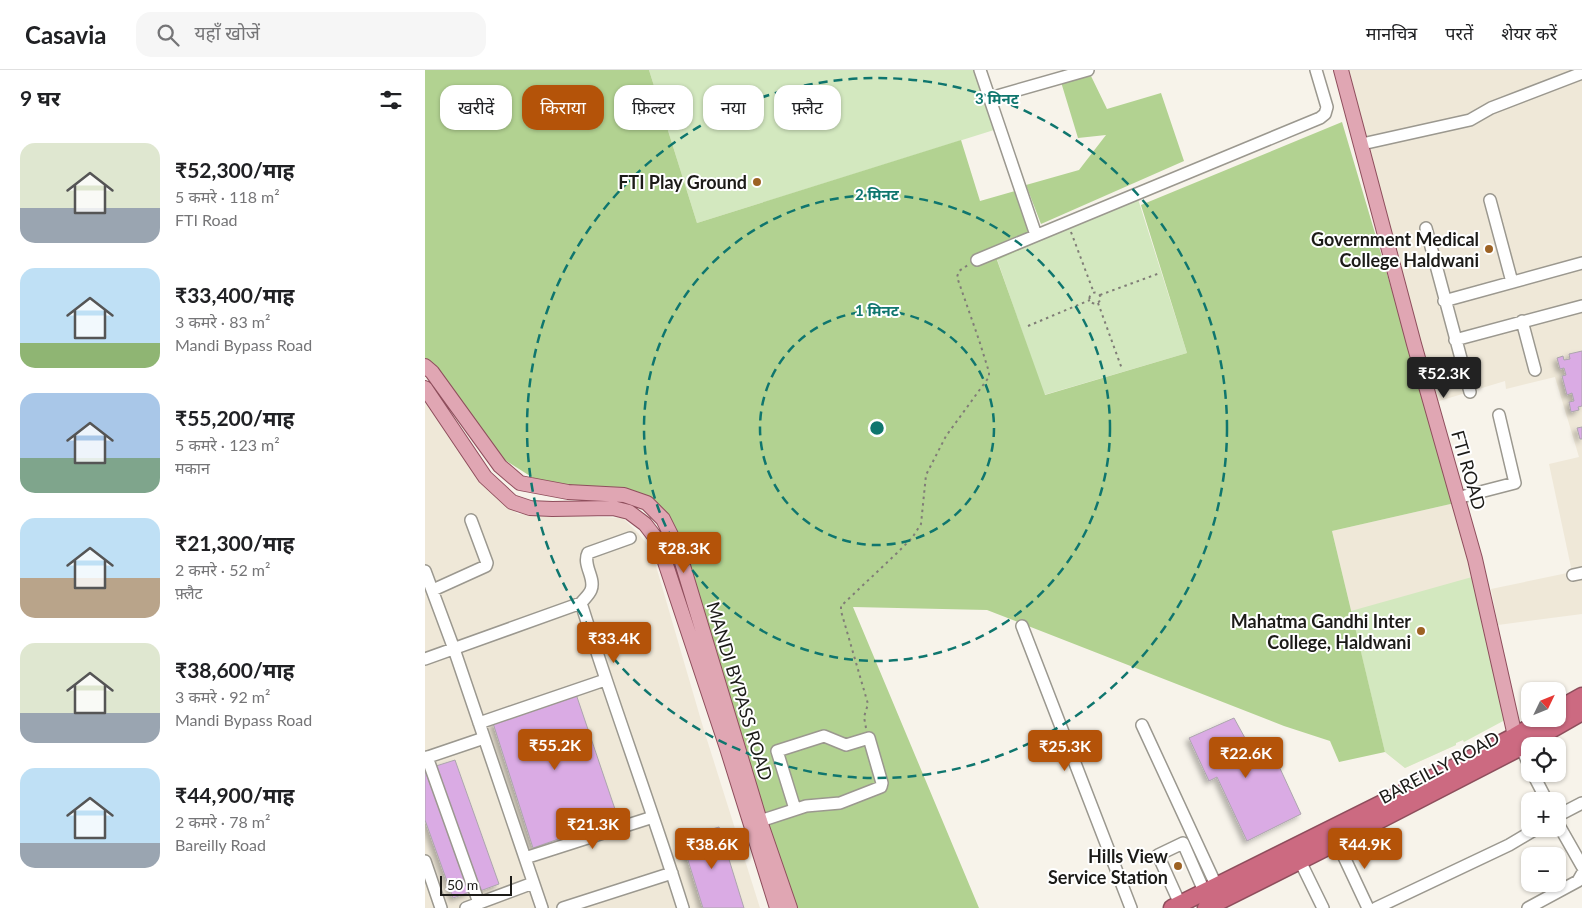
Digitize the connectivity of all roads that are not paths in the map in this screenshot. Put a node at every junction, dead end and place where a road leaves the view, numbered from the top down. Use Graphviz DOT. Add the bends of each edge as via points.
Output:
graph roads {
  1 [pos="981,70"];
  2 [pos="1088,70"];
  3 [pos="1316,70"];
  4 [pos="1341,70"];
  5 [pos="1582,73"];
  6 [pos="990,98"];
  7 [pos="1362,144"];
  8 [pos="1490,200"];
  9 [pos="1426,228"];
  10 [pos="1036,235"];
  11 [pos="977,260"];
  12 [pos="1582,263"];
  13 [pos="1512,282"];
  14 [pos="1444,301"];
  15 [pos="1582,306"];
  16 [pos="1522,321"];
  17 [pos="1455,340"];
  18 [pos="425,366"];
  19 [pos="1535,370"];
  20 [pos="425,388"];
  21 [pos="1469,392"];
  22 [pos="1499,415"];
  23 [pos="1457,498"];
  24 [pos="471,520"];
  25 [pos="630,538"];
  26 [pos="425,571"];
  27 [pos="433,590"];
  28 [pos="581,603"];
  29 [pos="1022,626"];
  30 [pos="455,649"];
  31 [pos="425,659"];
  32 [pos="605,680"];
  33 [pos="1582,696"];
  34 [pos="1566,705"];
  35 [pos="1582,712"];
  36 [pos="479,723"];
  37 [pos="1143,725"];
  38 [pos="1533,728"];
  39 [pos="484,738"];
  40 [pos="1518,741"];
  41 [pos="1521,748"];
  42 [pos="426,757"];
  43 [pos="1582,803"];
  44 [pos="795,809"];
  45 [pos="1566,811"];
  46 [pos="653,817"];
  47 [pos="760,820"];
  48 [pos="1566,833"];
  49 [pos="1334,836"];
  50 [pos="1522,837"];
  51 [pos="1578,847"];
  52 [pos="525,858"];
  53 [pos="425,861"];
  54 [pos="1301,861"];
  55 [pos="1582,866"];
  56 [pos="672,873"];
  57 [pos="1582,874"];
  58 [pos="533,883"];
  59 [pos="1218,896"];
  60 [pos="479,903"];
  61 [pos="1176,906"];
  62 [pos="441,908"];
  63 [pos="466,908"];
  64 [pos="543,908"];
  65 [pos="563,908"];
  66 [pos="683,908"];
  67 [pos="777,908"];
  68 [pos="790,908"];
  69 [pos="1131,908"];
  70 [pos="1206,908"];
  71 [pos="1323,908"];
  72 [pos="1368,908"];
  73 [pos="1376,908"];
  74 [pos="1528,908"];
  1 -- 6 [label="street"];
  2 -- 6 [label="street"];
  3 -- 10 [label="street" via="1327,107 1320,118"];
  4 -- 7 [label="main road, FTI ROAD"];
  5 -- 7 [label="street" via="1491,108 1470,120"];
  6 -- 10 [label="street"];
  7 -- 23 [label="main road, FTI ROAD"];
  8 -- 13 [label="street"];
  9 -- 14 [label="street"];
  10 -- 11 [label="street"];
  12 -- 13 [label="street"];
  13 -- 14 [label="street"];
  14 -- 17 [label="street"];
  15 -- 16 [label="street"];
  16 -- 17 [label="street"];
  16 -- 19 [label="street"];
  17 -- 21 [label="street"];
  18 -- 47 [label="main road, MANDI BYPASS ROAD" via="500,466 520,483 568,492 624,495 647,502 663,519 678,549"];
  20 -- 67 [label="main road, MANDI BYPASS ROAD" via="485,477 512,502 553,510 613,508 629,512 645,524 658,541"];
  22 -- 23 [label="street" via="1515,482"];
  23 -- 40 [label="main road, FTI ROAD" via="1475,559"];
  24 -- 27 [label="street" via="486,566"];
  25 -- 28 [label="street" via="588,553 586,560 592,588"];
  26 -- 27 [label="street"];
  27 -- 30 [label="street"];
  28 -- 30 [label="street"];
  28 -- 32 [label="street"];
  29 -- 69 [label="street"];
  30 -- 31 [label="street"];
  30 -- 36 [label="street"];
  32 -- 36 [label="street"];
  32 -- 46 [label="street"];
  33 -- 34 [label="highway"];
  35 -- 40 [label="highway, BAREILLY ROAD"];
  36 -- 39 [label="street"];
  37 -- 59 [label="street"];
  38 -- 40 [label="highway, BAREILLY ROAD"];
  39 -- 42 [label="street"];
  39 -- 52 [label="street"];
  40 -- 41 [label="street"];
  40 -- 49 [label="highway, BAREILLY ROAD"];
  42 -- 60 [label="street"];
  43 -- 45 [label="street"];
  44 -- 44 [label="street" via="777,751 824,736 846,745 868,738 881,787 839,803"];
  44 -- 47 [label="street"];
  46 -- 52 [label="street"];
  46 -- 56 [label="street"];
  47 -- 68 [label="main road, MANDI BYPASS ROAD"];
  48 -- 51 [label="street"];
  49 -- 54 [label="highway, BAREILLY ROAD"];
  49 -- 59 [label="highway, BAREILLY ROAD"];
  49 -- 72 [label="street"];
  50 -- 73 [label="street"];
  51 -- 55 [label="street"];
  52 -- 58 [label="street"];
  53 -- 62 [label="street"];
  54 -- 59 [label="highway, BAREILLY ROAD"];
  54 -- 71 [label="street"];
  56 -- 65 [label="street"];
  56 -- 66 [label="street"];
  57 -- 74 [label="street" via="1578,881"];
  58 -- 60 [label="street"];
  58 -- 64 [label="street"];
  59 -- 61 [label="highway, BAREILLY ROAD"];
  59 -- 61 [label="street" via="1183,843 1158,855"];
  59 -- 70 [label="highway, BAREILLY ROAD"];
  60 -- 63 [label="street"];
}
